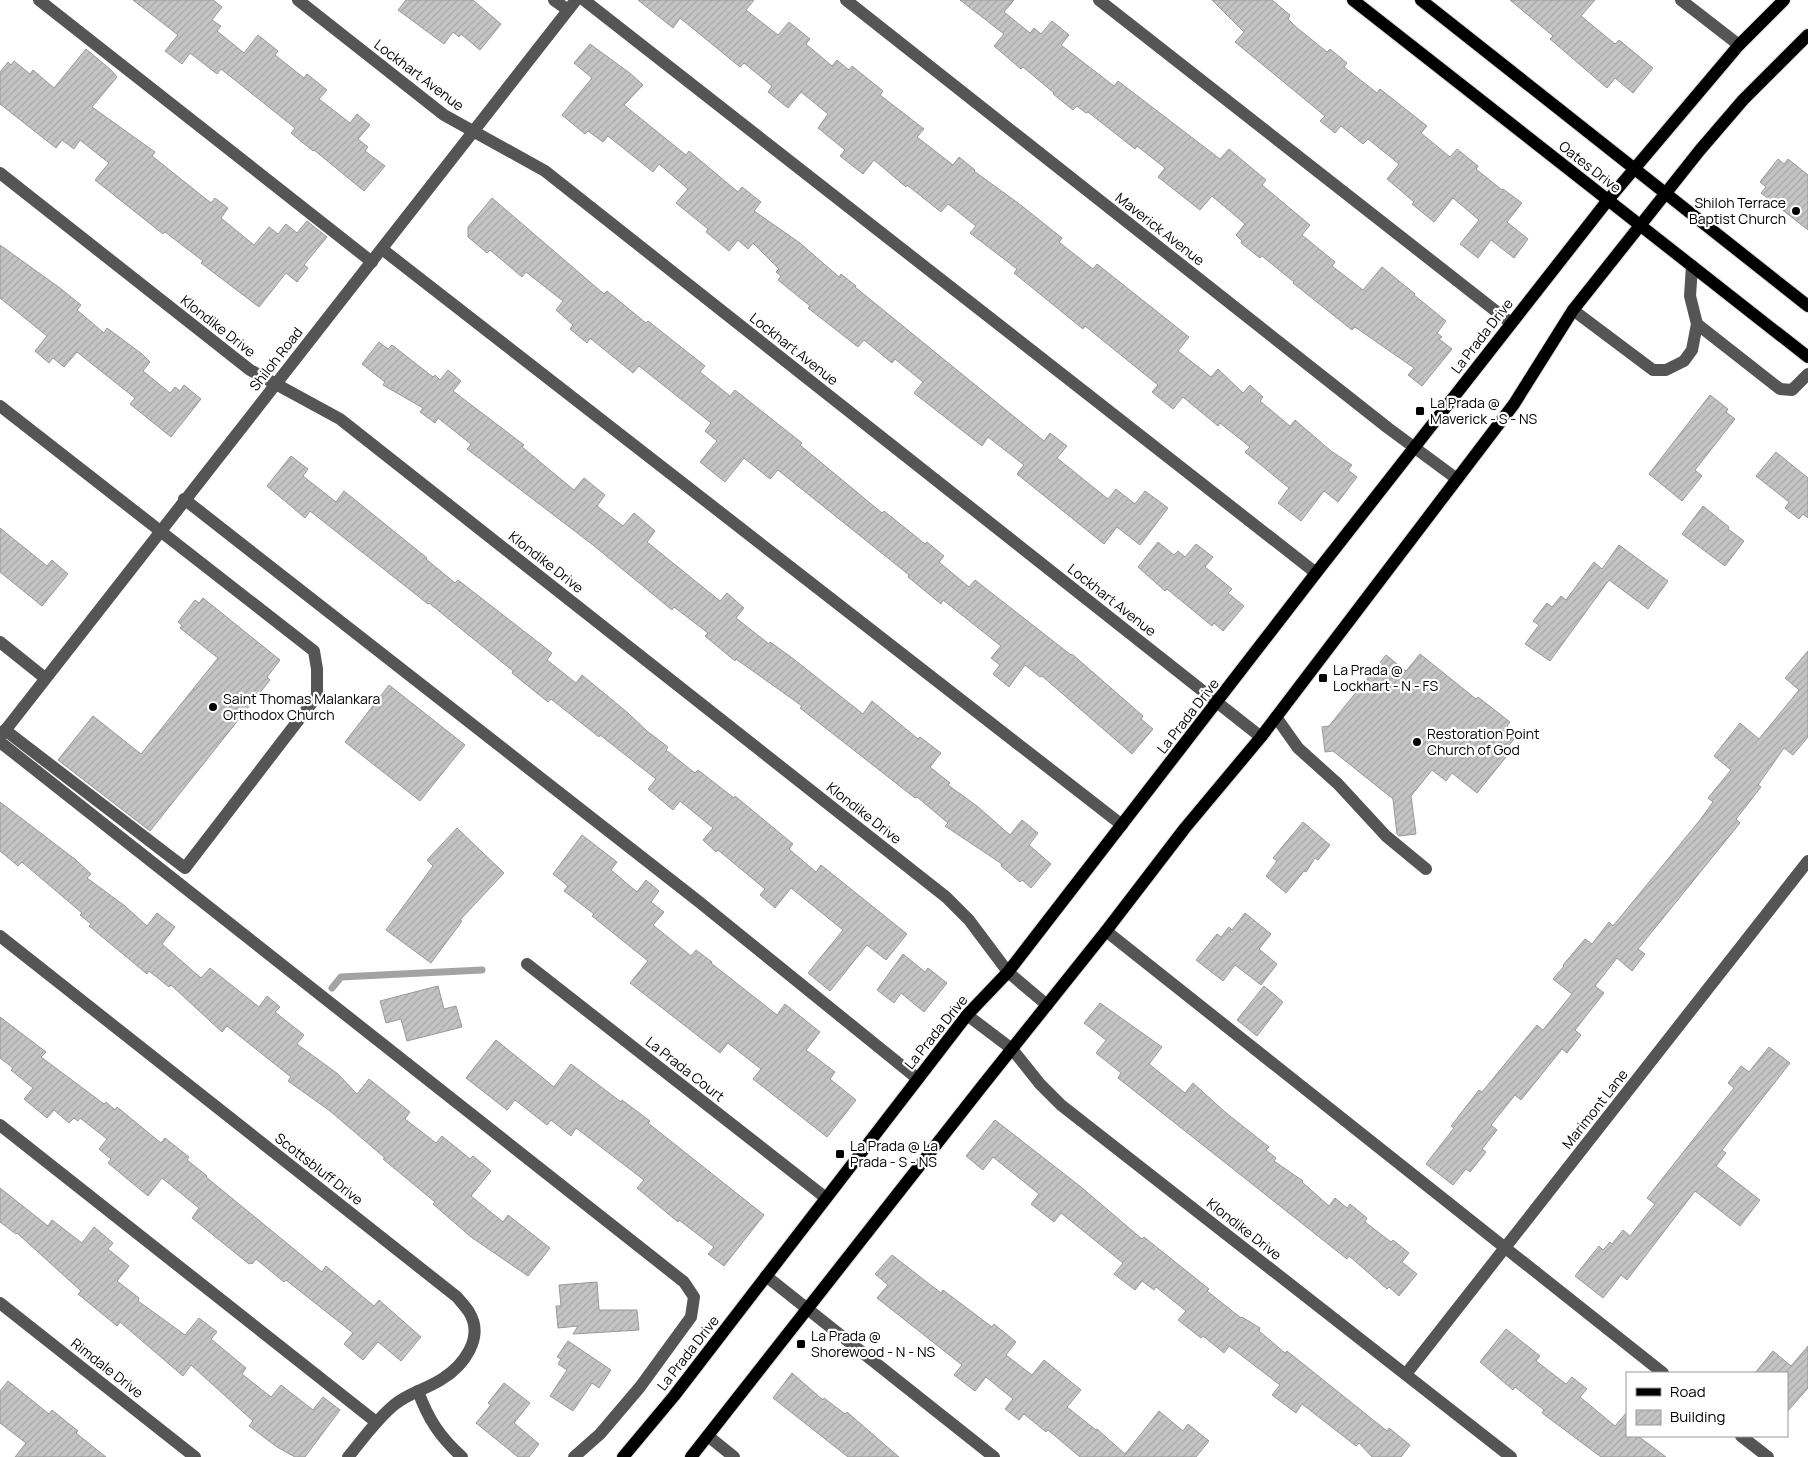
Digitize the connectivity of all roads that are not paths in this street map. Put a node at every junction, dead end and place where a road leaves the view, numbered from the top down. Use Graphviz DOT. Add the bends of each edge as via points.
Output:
graph roads {
  1 [pos="39,0"];
  2 [pos="298,0"];
  3 [pos="554,0"];
  4 [pos="576,0"];
  5 [pos="584,0"];
  6 [pos="846,0"];
  7 [pos="1099,0"];
  8 [pos="1354,0"];
  9 [pos="1421,0"];
  10 [pos="1681,0"];
  11 [pos="1784,0"];
  12 [pos="568,10"];
  13 [pos="1808,35"];
  14 [pos="1739,45"];
  15 [pos="472,132"];
  16 [pos="1635,169"];
  17 [pos="0,173"];
  18 [pos="1666,193"];
  19 [pos="1608,200"];
  20 [pos="1640,225"];
  21 [pos="382,249"];
  22 [pos="372,262"];
  23 [pos="1692,266"];
  24 [pos="1808,306"];
  25 [pos="1573,310"];
  26 [pos="1511,323"];
  27 [pos="1697,324"];
  28 [pos="1808,357"];
  29 [pos="1808,374"];
  30 [pos="275,384"];
  31 [pos="0,406"];
  32 [pos="1414,447"];
  33 [pos="1457,479"];
  34 [pos="184,499"];
  35 [pos="159,531"];
  36 [pos="1316,574"];
  37 [pos="0,642"];
  38 [pos="45,678"];
  39 [pos="1217,703"];
  40 [pos="1276,717"];
  41 [pos="3,733"];
  42 [pos="1261,737"];
  43 [pos="0,742"];
  44 [pos="1122,825"];
  45 [pos="1808,861"];
  46 [pos="1426,869"];
  47 [pos="1106,931"];
  48 [pos="0,936"];
  49 [pos="527,964"];
  50 [pos="1008,972"];
  51 [pos="1047,1005"];
  52 [pos="967,1015"];
  53 [pos="1012,1049"];
  54 [pos="918,1079"];
  55 [pos="0,1125"];
  56 [pos="826,1198"];
  57 [pos="1505,1248"];
  58 [pos="766,1276"];
  59 [pos="0,1303"];
  60 [pos="808,1309"];
  61 [pos="1662,1372"];
  62 [pos="1406,1374"];
  63 [pos="418,1391"];
  64 [pos="376,1422"];
  65 [pos="708,1436"];
  66 [pos="1742,1437"];
  67 [pos="195,1457"];
  68 [pos="348,1457"];
  69 [pos="462,1457"];
  70 [pos="574,1457"];
  71 [pos="623,1457"];
  72 [pos="691,1457"];
  73 [pos="734,1457"];
  74 [pos="994,1457"];
  75 [pos="1511,1457"];
  76 [pos="1768,1457"];
  1 -- 22 [label="street"];
  2 -- 15 [label="street, Lockhart Avenue" via="444,115"];
  3 -- 12 [label="street"];
  4 -- 12 [label="street, Shiloh Road"];
  5 -- 36 [label="street"];
  6 -- 32 [label="street, Maverick Avenue"];
  7 -- 26 [label="street"];
  8 -- 19 [label="main road, Oates Drive"];
  9 -- 16 [label="main road, Oates Drive"];
  10 -- 14 [label="street"];
  11 -- 14 [label="main road, La Prada Drive"];
  12 -- 15 [label="street, Shiloh Road"];
  13 -- 18 [label="main road" via="1743,100"];
  14 -- 16 [label="main road, La Prada Drive"];
  15 -- 21 [label="street, Shiloh Road"];
  15 -- 39 [label="street, Lockhart Avenue" via="545,171"];
  16 -- 18 [label="main road, Oates Drive"];
  16 -- 19 [label="main road, La Prada Drive"];
  17 -- 30 [label="street, Klondike Drive" via="250,370"];
  18 -- 20 [label="main road"];
  18 -- 24 [label="main road, Oates Drive"];
  19 -- 20 [label="main road, Oates Drive"];
  19 -- 26 [label="main road, La Prada Drive"];
  20 -- 23 [label="main road, Oates Drive"];
  20 -- 25 [label="main road"];
  21 -- 22 [label="street, Shiloh Road"];
  21 -- 44 [label="street"];
  22 -- 30 [label="street, Shiloh Road"];
  23 -- 27 [label="street" via="1690,296"];
  23 -- 28 [label="main road, Oates Drive"];
  25 -- 27 [label="street" via="1653,370 1666,370 1684,361 1692,350"];
  25 -- 33 [label="main road" via="1514,404"];
  26 -- 32 [label="main road, La Prada Drive"];
  27 -- 29 [label="street" via="1780,389 1792,390"];
  30 -- 34 [label="street, Shiloh Road"];
  30 -- 50 [label="street, Klondike Drive" via="340,419 946,897 969,920"];
  31 -- 35 [label="street"];
  32 -- 33 [label="street, Maverick Avenue"];
  32 -- 36 [label="main road, La Prada Drive"];
  33 -- 40 [label="main road"];
  34 -- 35 [label="street, Shiloh Road"];
  34 -- 54 [label="street" via="690,895"];
  35 -- 38 [label="street, Shiloh Road"];
  35 -- 41 [label="street" via="314,651 318,696 294,728 185,868"];
  36 -- 39 [label="main road, La Prada Drive"];
  37 -- 38 [label="street"];
  38 -- 41 [label="street, Shiloh Road"];
  39 -- 42 [label="street, Lockhart Avenue"];
  39 -- 44 [label="main road, La Prada Drive"];
  40 -- 42 [label="main road"];
  40 -- 46 [label="street" via="1298,748 1338,784 1386,836"];
  42 -- 47 [label="main road" via="1185,828"];
  43 -- 70 [label="street" via="684,1282 694,1297 691,1317 640,1387 600,1434"];
  44 -- 50 [label="main road, La Prada Drive"];
  45 -- 57 [label="street, Marimont Lane"];
  47 -- 51 [label="main road"];
  47 -- 57 [label="street"];
  48 -- 63 [label="street, Scottsbluff Drive" via="457,1297 470,1313 475,1331 471,1348 462,1362 442,1379"];
  49 -- 56 [label="street, La Prada Court"];
  50 -- 51 [label="street, Klondike Drive"];
  50 -- 52 [label="main road, La Prada Drive"];
  51 -- 53 [label="main road"];
  52 -- 53 [label="street, Klondike Drive"];
  52 -- 54 [label="main road, La Prada Drive"];
  53 -- 60 [label="main road"];
  53 -- 62 [label="street, Klondike Drive" via="1061,1105"];
  54 -- 56 [label="main road, La Prada Drive"];
  55 -- 64 [label="street"];
  56 -- 58 [label="main road, La Prada Drive"];
  57 -- 61 [label="street"];
  57 -- 62 [label="street, Marimont Lane"];
  58 -- 60 [label="street"];
  58 -- 71 [label="main road, La Prada Drive"];
  59 -- 67 [label="street, Rimdale Drive"];
  60 -- 65 [label="main road"];
  60 -- 74 [label="street"];
  62 -- 75 [label="street, Klondike Drive"];
  63 -- 64 [label="street" via="396,1404"];
  63 -- 69 [label="street" via="440,1434"];
  64 -- 68 [label="street"];
  65 -- 72 [label="main road"];
  65 -- 73 [label="street"];
  66 -- 76 [label="street"];
}
